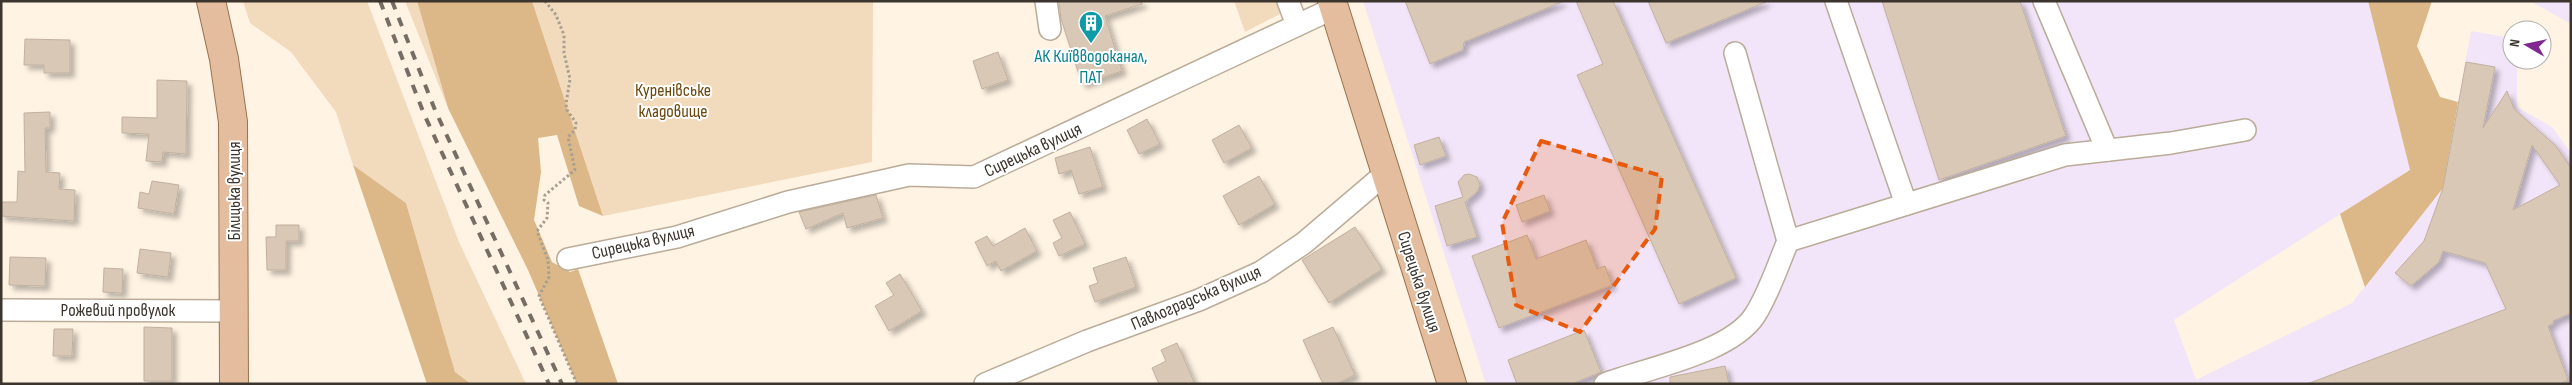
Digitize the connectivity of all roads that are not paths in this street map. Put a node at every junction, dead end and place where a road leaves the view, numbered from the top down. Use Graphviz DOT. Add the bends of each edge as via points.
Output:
graph roads {
  1 [pos="211,1"];
  2 [pos="1046,1"];
  3 [pos="1288,1"];
  4 [pos="1836,1"];
  5 [pos="2044,1"];
  6 [pos="1333,5"];
  7 [pos="1296,25"];
  8 [pos="1050,29"];
  9 [pos="1735,53"];
  10 [pos="2245,130"];
  11 [pos="2107,150"];
  12 [pos="1385,174"];
  13 [pos="1906,204"];
  14 [pos="1788,241"];
  15 [pos="568,259"];
  16 [pos="1,310"];
  17 [pos="234,311"];
  18 [pos="1449,382"];
  19 [pos="234,384"];
  20 [pos="985,384"];
  21 [pos="1605,384"];
  1 -- 17 [label="main road, Білицька вулиця" via="233,122"];
  2 -- 8 [label="street"];
  3 -- 7 [label="street"];
  4 -- 13 [label="street"];
  5 -- 11 [label="street"];
  6 -- 7 [label="street, Сирецька вулиця"];
  6 -- 12 [label="main road, Сирецька вулиця"];
  7 -- 15 [label="street, Сирецька вулиця" via="974,177 909,175 788,202 677,237"];
  9 -- 14 [label="street"];
  10 -- 11 [label="street"];
  11 -- 13 [label="street" via="2065,155"];
  12 -- 18 [label="main road, Сирецька вулиця"];
  12 -- 20 [label="street, Павлоградська вулиця" via="1304,243 1261,272 1199,300 1087,341"];
  13 -- 14 [label="street"];
  14 -- 21 [label="street" via="1755,316 1734,338"];
  16 -- 17 [label="street, Рожевий провулок"];
  17 -- 19 [label="main road, Білицька вулиця"];
}
